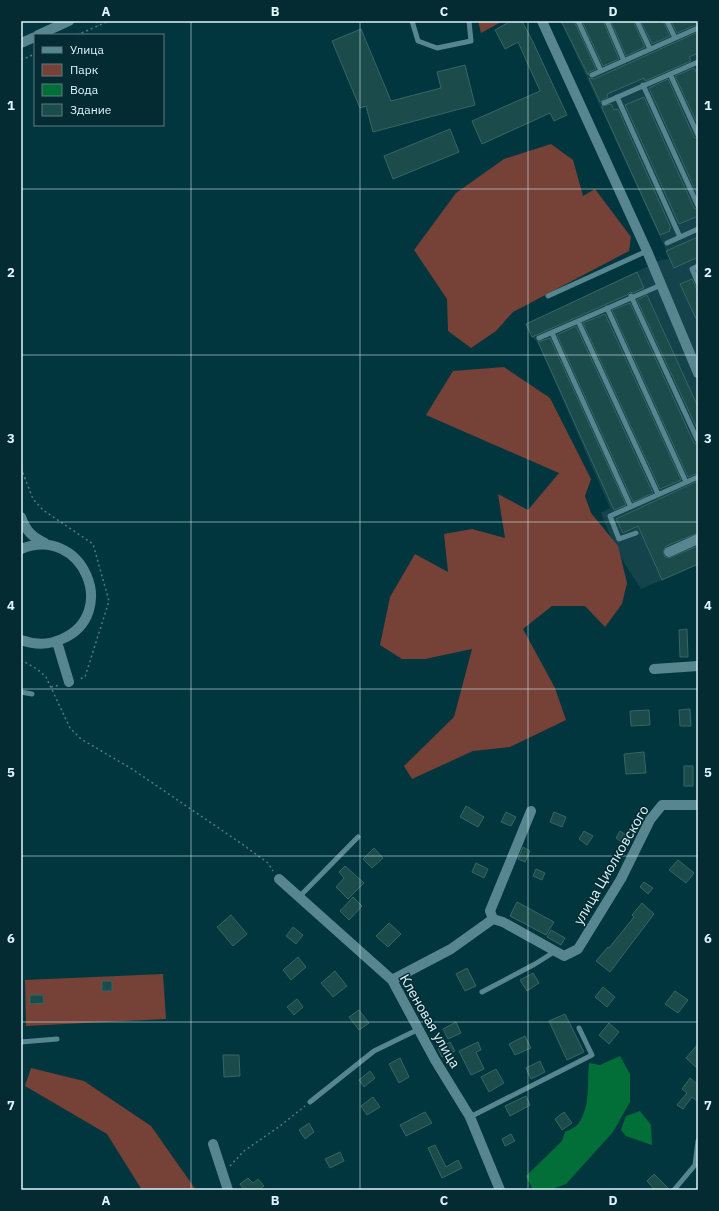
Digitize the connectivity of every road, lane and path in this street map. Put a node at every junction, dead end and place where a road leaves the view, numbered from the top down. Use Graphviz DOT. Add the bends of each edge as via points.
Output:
graph roads {
  1 [pos="24,21"];
  2 [pos="69,21"];
  3 [pos="96,21"];
  4 [pos="108,21"];
  5 [pos="412,21"];
  6 [pos="470,21"];
  7 [pos="542,21"];
  8 [pos="578,21"];
  9 [pos="607,21"];
  10 [pos="637,21"];
  11 [pos="668,21"];
  12 [pos="21,22"];
  13 [pos="98,26"];
  14 [pos="698,28"];
  15 [pos="40,34"];
  16 [pos="79,34"];
  17 [pos="34,37"];
  18 [pos="675,38"];
  19 [pos="21,43"];
  20 [pos="650,49"];
  21 [pos="34,54"];
  22 [pos="21,60"];
  23 [pos="624,61"];
  24 [pos="697,64"];
  25 [pos="601,71"];
  26 [pos="670,74"];
  27 [pos="592,76"];
  28 [pos="643,85"];
  29 [pos="617,97"];
  30 [pos="604,103"];
  31 [pos="698,136"];
  32 [pos="698,206"];
  33 [pos="698,229"];
  34 [pos="680,237"];
  35 [pos="667,243"];
  36 [pos="648,250"];
  37 [pos="698,266"];
  38 [pos="698,283"];
  39 [pos="661,285"];
  40 [pos="548,296"];
  41 [pos="631,296"];
  42 [pos="607,308"];
  43 [pos="578,321"];
  44 [pos="552,333"];
  45 [pos="539,338"];
  46 [pos="698,373"];
  47 [pos="698,441"];
  48 [pos="21,468"];
  49 [pos="698,477"];
  50 [pos="686,482"];
  51 [pos="658,494"];
  52 [pos="630,506"];
  53 [pos="21,517"];
  54 [pos="636,533"];
  55 [pos="698,539"];
  56 [pos="51,545"];
  57 [pos="21,549"];
  58 [pos="669,552"];
  59 [pos="21,640"];
  60 [pos="57,642"];
  61 [pos="21,660"];
  62 [pos="698,666"];
  63 [pos="654,669"];
  64 [pos="69,682"];
  65 [pos="51,687"];
  66 [pos="21,692"];
  67 [pos="32,694"];
  68 [pos="698,805"];
  69 [pos="531,811"];
  70 [pos="358,837"];
  71 [pos="279,879"];
  72 [pos="298,898"];
  73 [pos="493,919"];
  74 [pos="554,952"];
  75 [pos="392,980"];
  76 [pos="482,992"];
  77 [pos="579,1028"];
  78 [pos="419,1029"];
  79 [pos="57,1038"];
  80 [pos="21,1042"];
  81 [pos="310,1102"];
  82 [pos="470,1117"];
  83 [pos="698,1141"];
  84 [pos="214,1144"];
  85 [pos="223,1173"];
  86 [pos="228,1190"];
  87 [pos="500,1190"];
  88 [pos="674,1190"];
  1 -- 12 [label="path"];
  2 -- 15 [label="street"];
  3 -- 13 [label="path"];
  4 -- 13 [label="path"];
  5 -- 6 [label="lane" via="418,40 437,48 471,40"];
  7 -- 36 [label="street"];
  8 -- 25 [label="lane"];
  9 -- 23 [label="lane"];
  10 -- 20 [label="lane"];
  11 -- 18 [label="lane"];
  13 -- 16 [label="path"];
  14 -- 18 [label="lane"];
  17 -- 19 [label="street"];
  18 -- 20 [label="lane"];
  20 -- 23 [label="lane"];
  21 -- 22 [label="path"];
  23 -- 25 [label="lane"];
  24 -- 26 [label="lane"];
  25 -- 27 [label="lane"];
  26 -- 28 [label="lane"];
  26 -- 31 [label="lane"];
  28 -- 29 [label="lane"];
  28 -- 32 [label="lane"];
  29 -- 30 [label="lane"];
  29 -- 34 [label="lane"];
  33 -- 34 [label="lane"];
  34 -- 35 [label="lane"];
  36 -- 39 [label="street"];
  36 -- 40 [label="lane"];
  37 -- 38 [label="lane" via="692,269"];
  39 -- 41 [label="lane"];
  39 -- 46 [label="street"];
  41 -- 42 [label="lane"];
  41 -- 47 [label="lane"];
  42 -- 43 [label="lane"];
  42 -- 50 [label="lane"];
  43 -- 44 [label="lane"];
  43 -- 51 [label="lane"];
  44 -- 45 [label="lane"];
  44 -- 52 [label="lane"];
  48 -- 64 [label="path" via="33,499 43,510 92,544 109,601 85,677"];
  49 -- 50 [label="lane"];
  50 -- 51 [label="lane"];
  51 -- 52 [label="lane"];
  52 -- 54 [label="lane" via="610,516 619,539"];
  53 -- 56 [label="street" via="26,530 35,539"];
  55 -- 58 [label="street"];
  56 -- 57 [label="street" via="35,545"];
  56 -- 60 [label="street" via="76,558 87,573 91,591 89,610 83,622 73,633"];
  59 -- 60 [label="street" via="39,644"];
  60 -- 64 [label="street"];
  61 -- 65 [label="path" via="37,669"];
  62 -- 63 [label="street"];
  64 -- 65 [label="path"];
  65 -- 71 [label="path" via="70,728 81,739 132,769 242,844 268,863"];
  66 -- 67 [label="lane"];
  68 -- 74 [label="street, улица Циолковского" via="662,805 650,820 621,879 578,949 564,956"];
  69 -- 73 [label="street" via="490,911"];
  70 -- 72 [label="lane"];
  71 -- 72 [label="street, Кленовая улица"];
  72 -- 75 [label="street, Кленовая улица"];
  73 -- 74 [label="street" via="503,922"];
  73 -- 75 [label="street" via="451,949"];
  74 -- 76 [label="lane"];
  75 -- 78 [label="street, Кленовая улица"];
  77 -- 82 [label="lane" via="592,1055"];
  78 -- 81 [label="lane" via="374,1051"];
  78 -- 82 [label="street, Кленовая улица"];
  79 -- 80 [label="lane"];
  81 -- 85 [label="path" via="244,1150"];
  82 -- 87 [label="street, Кленовая улица"];
  83 -- 88 [label="lane" via="695,1165"];
  84 -- 85 [label="street"];
  85 -- 86 [label="street"];
}
